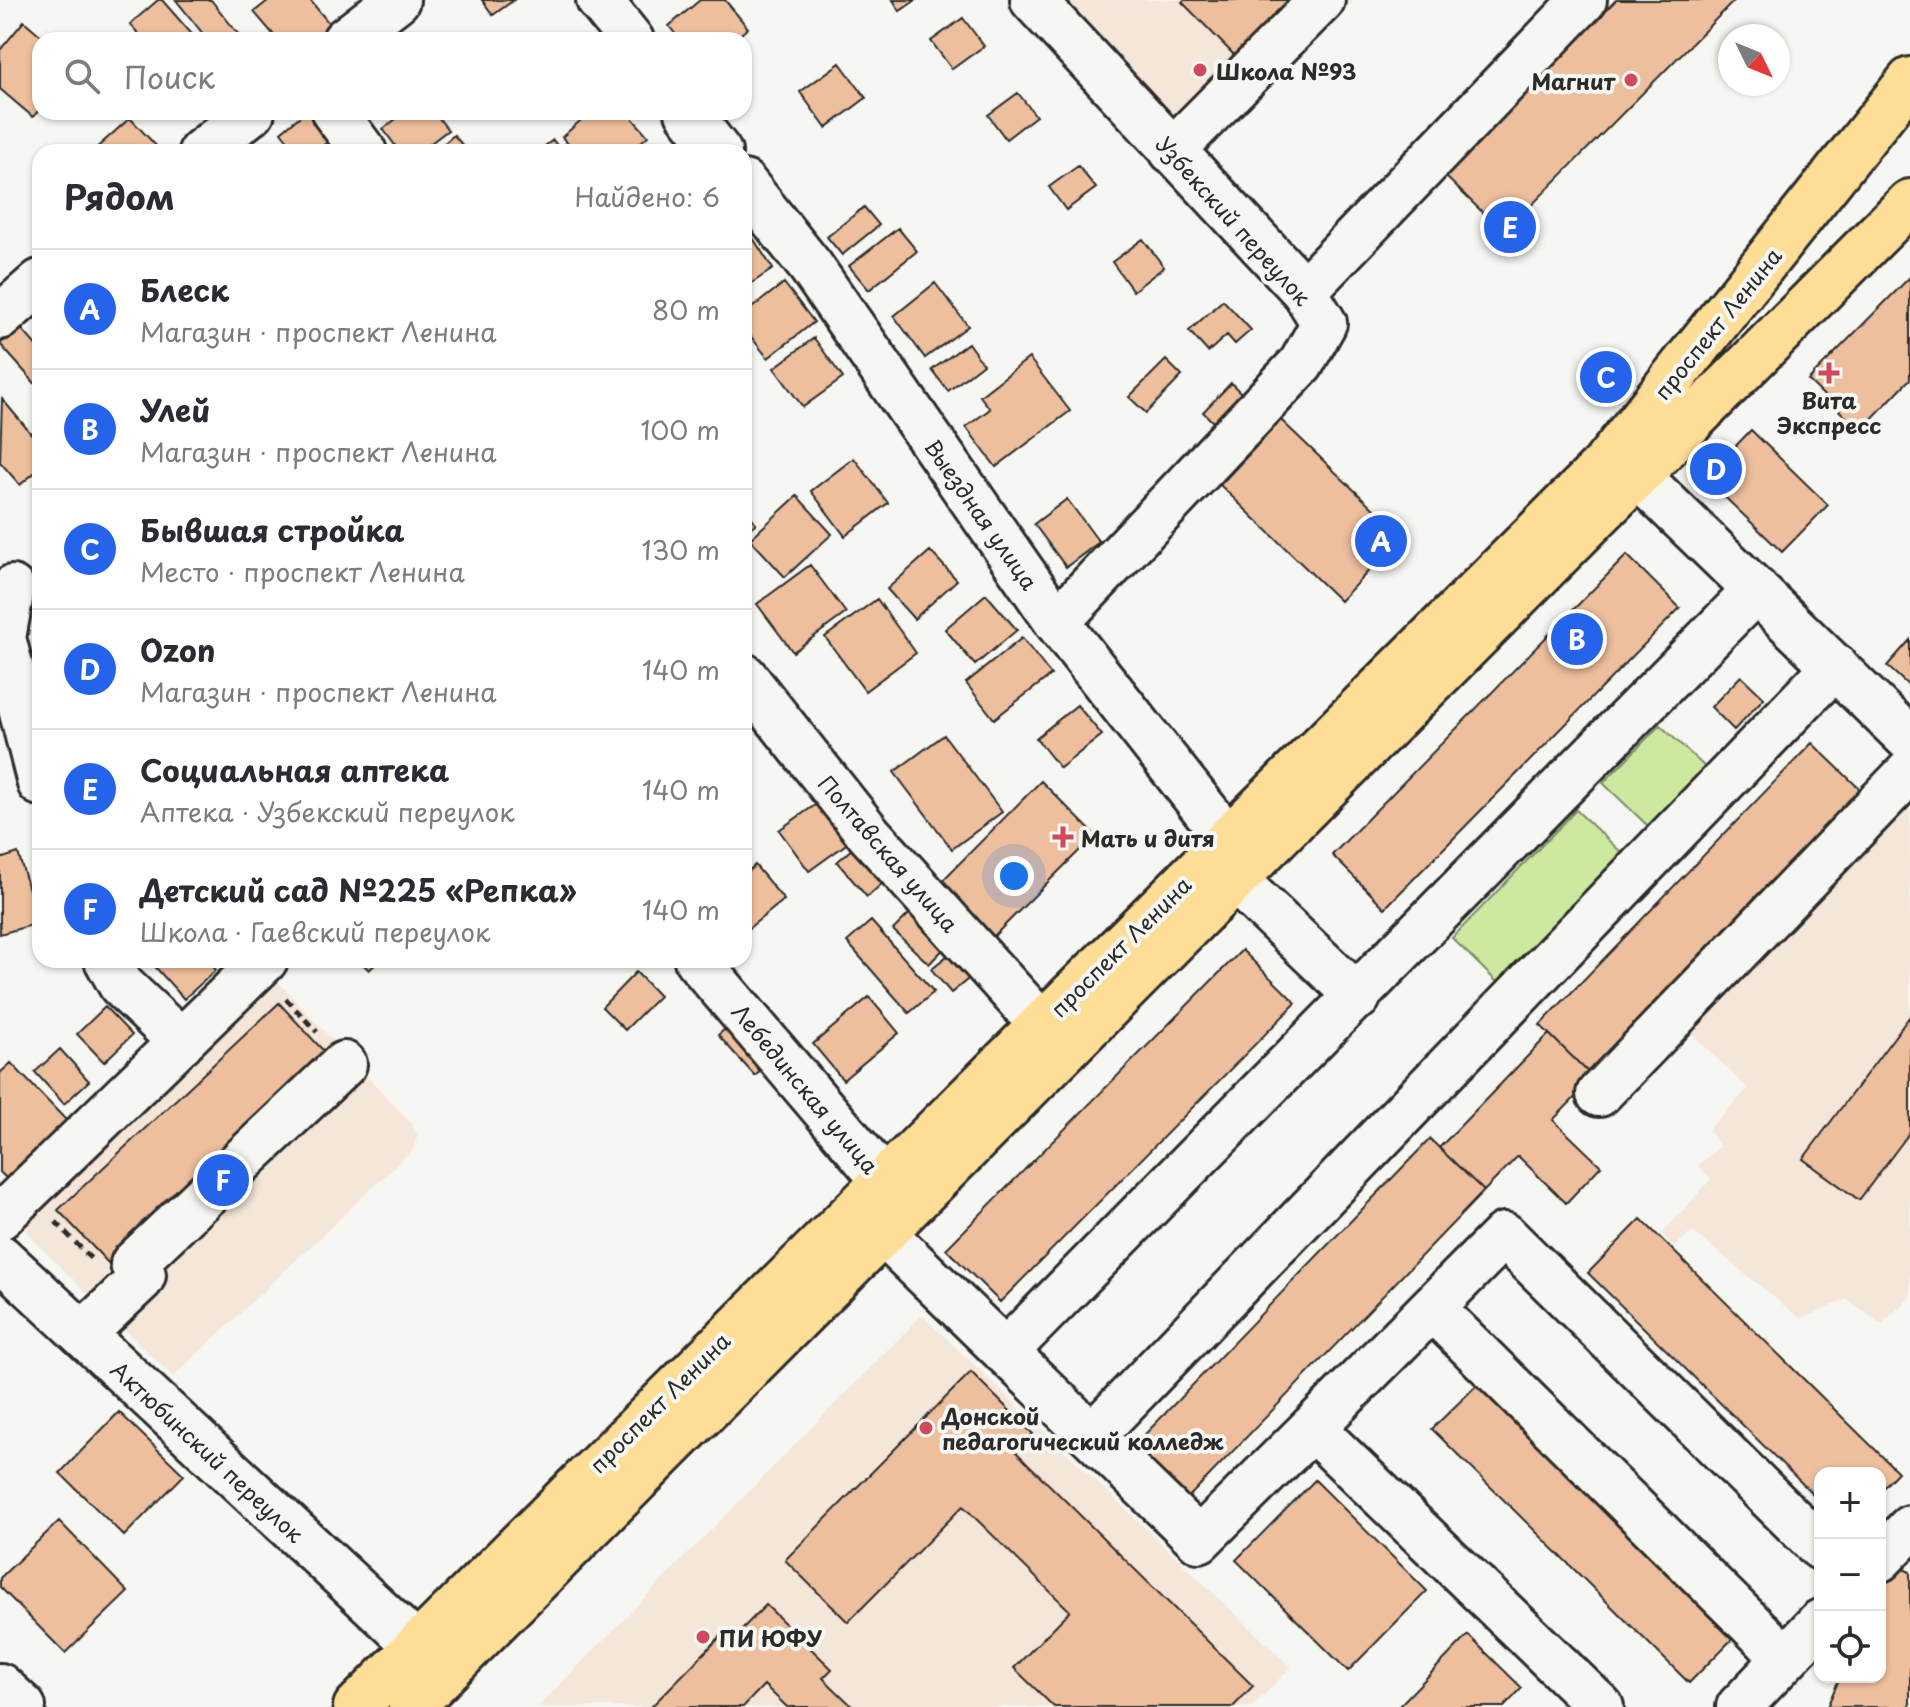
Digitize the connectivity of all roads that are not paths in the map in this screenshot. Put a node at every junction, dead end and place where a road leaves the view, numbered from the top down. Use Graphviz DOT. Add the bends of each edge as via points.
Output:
graph roads {
  1 [pos="397,0"];
  2 [pos="599,0"];
  3 [pos="1033,0"];
  4 [pos="1322,0"];
  5 [pos="1584,0"];
  6 [pos="355,32"];
  7 [pos="625,32"];
  8 [pos="1910,80"];
  9 [pos="242,120"];
  10 [pos="340,120"];
  11 [pos="694,120"];
  12 [pos="211,144"];
  13 [pos="358,144"];
  14 [pos="713,144"];
  15 [pos="1172,151"];
  16 [pos="752,193"];
  17 [pos="1910,202"];
  18 [pos="32,289"];
  19 [pos="1304,291"];
  20 [pos="0,317"];
  21 [pos="1637,475"];
  22 [pos="17,585"];
  23 [pos="1756,590"];
  24 [pos="1057,622"];
  25 [pos="1835,666"];
  26 [pos="752,686"];
  27 [pos="1910,740"];
  28 [pos="32,752"];
  29 [pos="1910,771"];
  30 [pos="1228,839"];
  31 [pos="1236,881"];
  32 [pos="111,968"];
  33 [pos="704,968"];
  34 [pos="272,978"];
  35 [pos="1358,997"];
  36 [pos="1042,1025"];
  37 [pos="181,1042"];
  38 [pos="344,1064"];
  39 [pos="1599,1094"];
  40 [pos="883,1179"];
  41 [pos="0,1217"];
  42 [pos="884,1234"];
  43 [pos="0,1257"];
  44 [pos="1432,1308"];
  45 [pos="83,1334"];
  46 [pos="1005,1352"];
  47 [pos="1312,1428"];
  48 [pos="1092,1436"];
  49 [pos="1910,1528"];
  50 [pos="1814,1541"];
  51 [pos="1886,1553"];
  52 [pos="1814,1628"];
  53 [pos="416,1645"];
  54 [pos="1785,1658"];
  55 [pos="0,1686"];
  56 [pos="1596,1705"];
  57 [pos="23,1707"];
  58 [pos="356,1707"];
  59 [pos="411,1707"];
  60 [pos="1739,1707"];
  1 -- 6 [label="street"];
  2 -- 7 [label="street"];
  3 -- 15 [label="street, Узбекский переулок"];
  4 -- 15 [label="street"];
  5 -- 19 [label="street"];
  8 -- 30 [label="main road, проспект Ленина" via="1603,466"];
  9 -- 12 [label="street"];
  10 -- 13 [label="street"];
  11 -- 14 [label="street"];
  15 -- 19 [label="street, Узбекский переулок"];
  16 -- 24 [label="street, Выездная улица" via="811,267"];
  17 -- 21 [label="main road, проспект Ленина"];
  18 -- 20 [label="street"];
  19 -- 24 [label="street, Узбекский переулок" via="1324,323 1301,364"];
  21 -- 23 [label="street"];
  21 -- 31 [label="main road, проспект Ленина"];
  22 -- 28 [label="street" via="3,638"];
  23 -- 25 [label="street"];
  23 -- 35 [label="street"];
  24 -- 30 [label="street, Выездная улица"];
  25 -- 27 [label="street"];
  25 -- 48 [label="street"];
  26 -- 36 [label="street, Полтавская улица" via="869,834"];
  29 -- 39 [label="street"];
  30 -- 36 [label="main road, проспект Ленина"];
  31 -- 35 [label="street"];
  31 -- 42 [label="main road, проспект Ленина"];
  32 -- 37 [label="street" via="121,985"];
  33 -- 40 [label="street, Лебединская улица"];
  34 -- 37 [label="street"];
  35 -- 46 [label="street"];
  36 -- 40 [label="main road, проспект Ленина"];
  37 -- 41 [label="street"];
  38 -- 45 [label="street" via="133,1264 141,1279"];
  40 -- 53 [label="main road, проспект Ленина"];
  42 -- 46 [label="street"];
  42 -- 59 [label="main road, проспект Ленина"];
  43 -- 45 [label="street, Актюбинский переулок"];
  44 -- 47 [label="street"];
  44 -- 50 [label="street" via="1504,1235"];
  44 -- 54 [label="street"];
  45 -- 53 [label="street, Актюбинский переулок"];
  46 -- 48 [label="street"];
  47 -- 48 [label="street" via="1199,1540"];
  47 -- 56 [label="street"];
  49 -- 51 [label="street"];
  52 -- 54 [label="street"];
  53 -- 58 [label="main road, проспект Ленина"];
  54 -- 60 [label="street"];
  55 -- 57 [label="street"];
}
